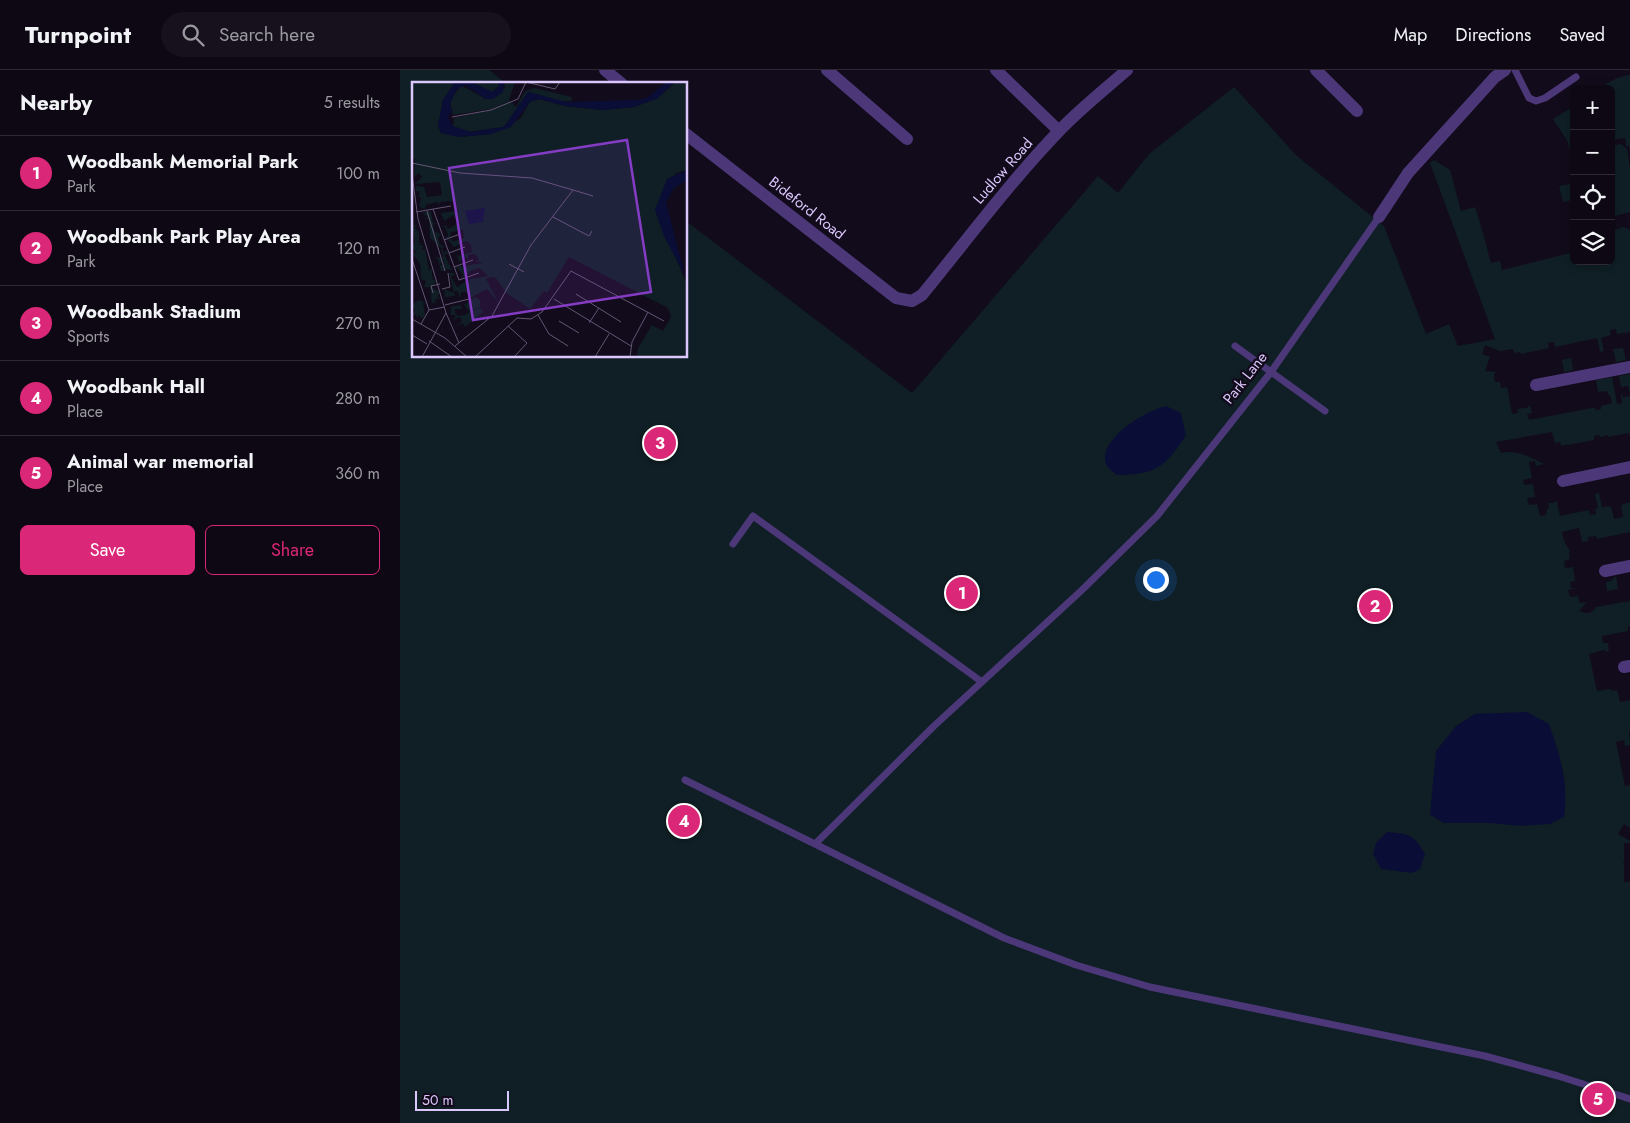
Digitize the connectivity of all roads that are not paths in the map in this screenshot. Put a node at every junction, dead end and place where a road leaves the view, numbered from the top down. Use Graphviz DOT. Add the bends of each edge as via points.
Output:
graph roads {
  1 [pos="604,70"];
  2 [pos="827,70"];
  3 [pos="996,70"];
  4 [pos="1127,70"];
  5 [pos="1316,70"];
  6 [pos="1505,70"];
  7 [pos="1514,70"];
  8 [pos="1576,77"];
  9 [pos="619,82"];
  10 [pos="1358,111"];
  11 [pos="1059,131"];
  12 [pos="688,136"];
  13 [pos="907,138"];
  14 [pos="1378,218"];
  15 [pos="912,301"];
  16 [pos="1235,346"];
  17 [pos="1630,367"];
  18 [pos="1271,372"];
  19 [pos="1536,385"];
  20 [pos="1325,411"];
  21 [pos="1630,467"];
  22 [pos="1563,481"];
  23 [pos="733,544"];
  24 [pos="1630,566"];
  25 [pos="1605,571"];
  26 [pos="982,682"];
  27 [pos="685,780"];
  28 [pos="814,844"];
  29 [pos="1630,1099"];
  1 -- 9 [label="street"];
  2 -- 13 [label="street"];
  3 -- 11 [label="street"];
  4 -- 11 [label="street, Ludlow Road"];
  5 -- 10 [label="street"];
  6 -- 14 [label="street, Park Lane" via="1408,173"];
  7 -- 8 [label="lane" via="1528,98 1536,101"];
  11 -- 15 [label="street, Ludlow Road" via="922,295"];
  12 -- 15 [label="street, Bideford Road" via="896,298"];
  14 -- 18 [label="lane, Park Lane"];
  16 -- 18 [label="lane"];
  17 -- 19 [label="street"];
  18 -- 20 [label="lane"];
  18 -- 26 [label="lane, Park Lane" via="1157,516"];
  21 -- 22 [label="street"];
  23 -- 26 [label="lane" via="753,516"];
  24 -- 25 [label="street"];
  26 -- 28 [label="lane, Park Lane"];
  27 -- 28 [label="lane"];
  28 -- 29 [label="lane" via="1004,938 1076,965 1150,987 1485,1056"];
}
